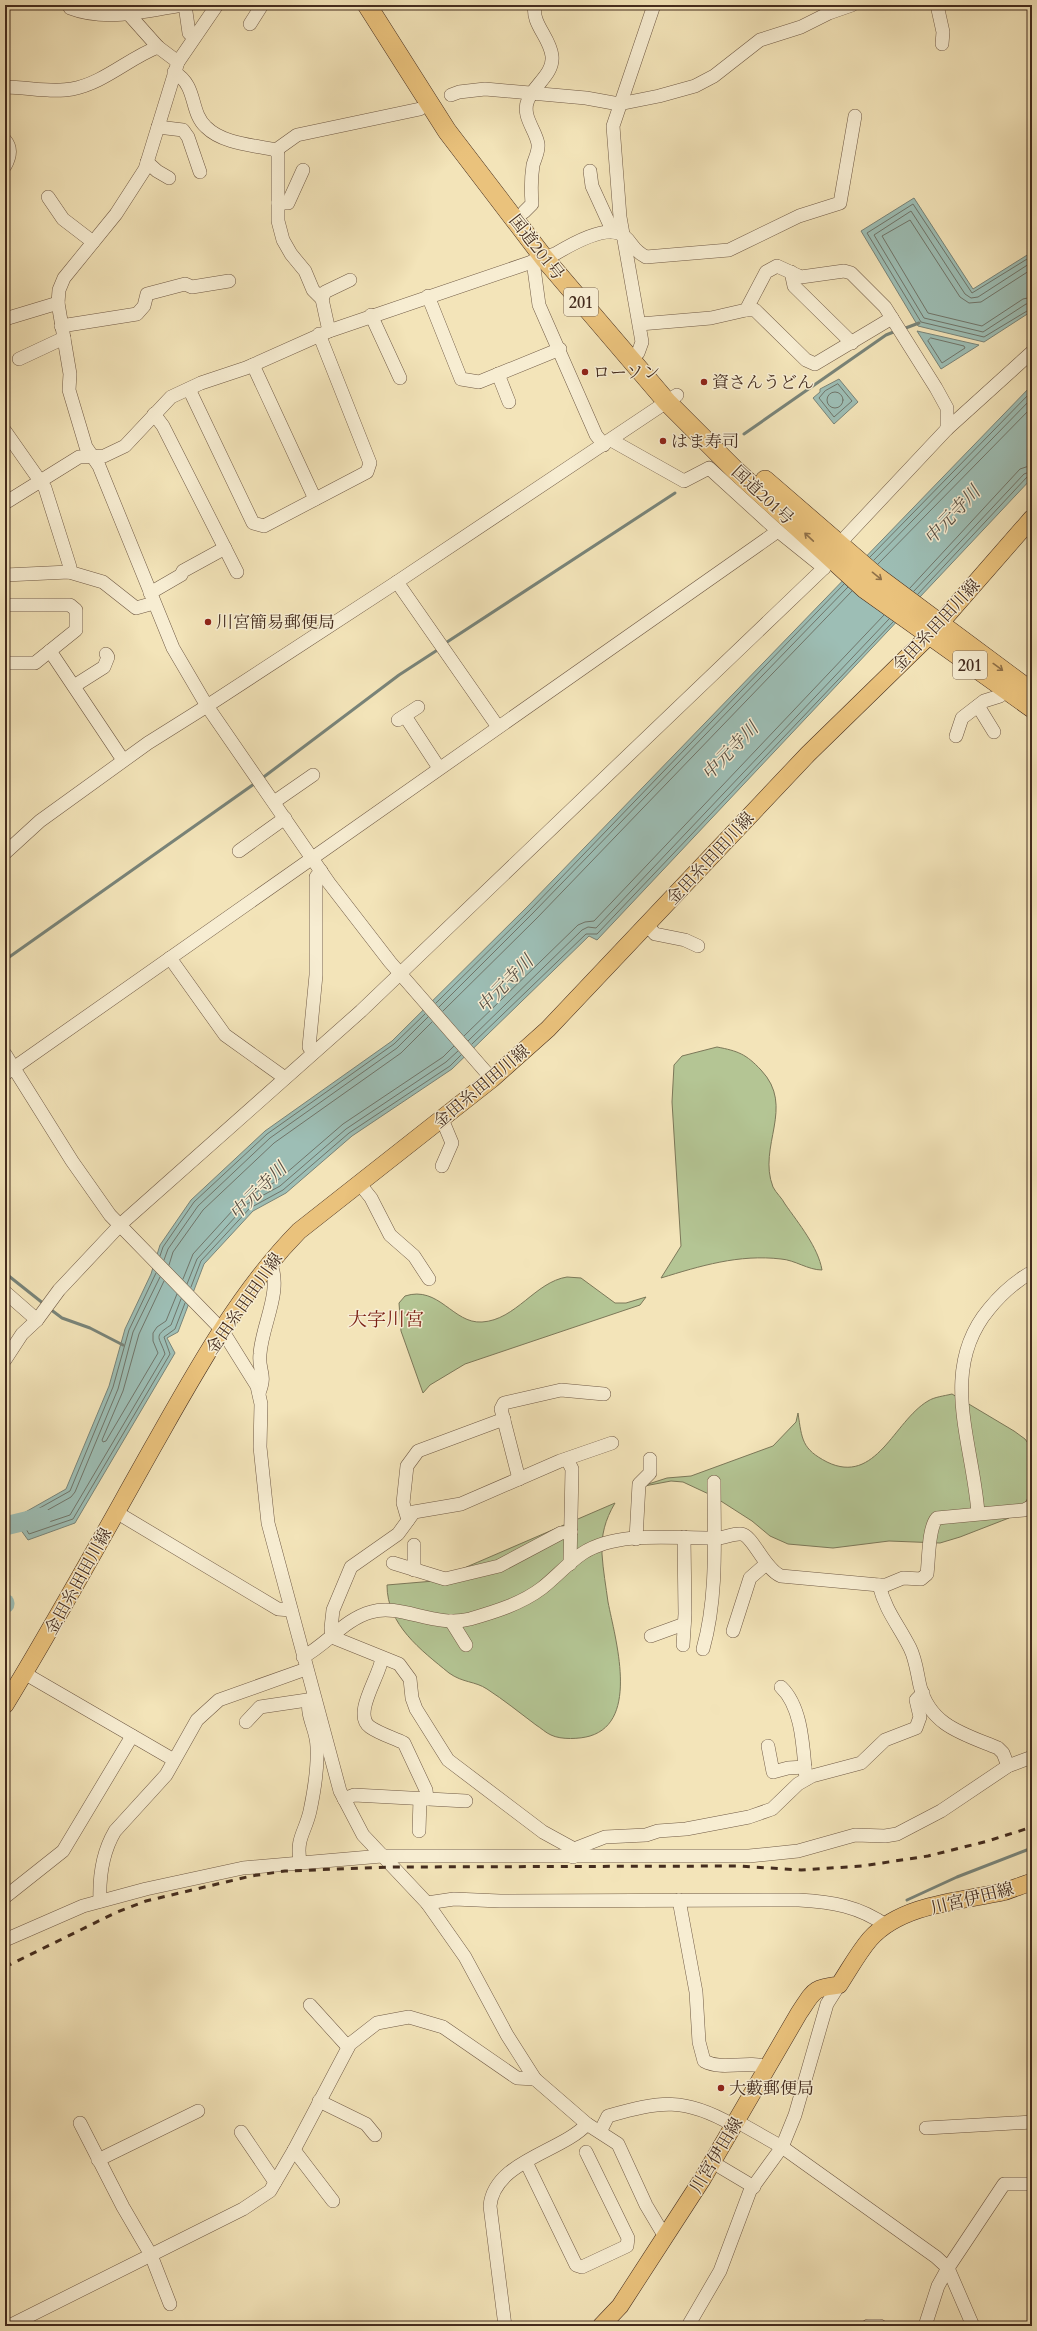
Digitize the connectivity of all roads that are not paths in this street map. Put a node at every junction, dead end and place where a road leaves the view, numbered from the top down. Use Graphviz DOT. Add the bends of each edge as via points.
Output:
graph roads {
  1 [pos="184,5"];
  2 [pos="217,5"];
  3 [pos="367,5"];
  4 [pos="379,5"];
  5 [pos="535,5"];
  6 [pos="654,5"];
  7 [pos="852,5"];
  8 [pos="937,5"];
  9 [pos="265,6"];
  10 [pos="70,8"];
  11 [pos="125,9"];
  12 [pos="250,24"];
  13 [pos="193,37"];
  14 [pos="942,44"];
  15 [pos="158,47"];
  16 [pos="176,67"];
  17 [pos="5,87"];
  18 [pos="533,93"];
  19 [pos="451,95"];
  20 [pos="619,104"];
  21 [pos="420,109"];
  22 [pos="855,116"];
  23 [pos="158,127"];
  24 [pos="5,140"];
  25 [pos="276,150"];
  26 [pos="147,162"];
  27 [pos="5,166"];
  28 [pos="303,170"];
  29 [pos="590,171"];
  30 [pos="200,172"];
  31 [pos="169,178"];
  32 [pos="48,197"];
  33 [pos="278,203"];
  34 [pos="524,212"];
  35 [pos="618,234"];
  36 [pos="93,242"];
  37 [pos="544,258"];
  38 [pos="791,272"];
  39 [pos="350,280"];
  40 [pos="229,281"];
  41 [pos="428,296"];
  42 [pos="322,299"];
  43 [pos="58,303"];
  44 [pos="746,310"];
  45 [pos="371,315"];
  46 [pos="5,318"];
  47 [pos="892,318"];
  48 [pos="640,324"];
  49 [pos="62,332"];
  50 [pos="324,333"];
  51 [pos="852,343"];
  52 [pos="560,349"];
  53 [pos="1032,352"];
  54 [pos="638,353"];
  55 [pos="19,359"];
  56 [pos="253,365"];
  57 [pos="498,374"];
  58 [pos="400,378"];
  59 [pos="189,389"];
  60 [pos="672,399"];
  61 [pos="510,402"];
  62 [pos="154,414"];
  63 [pos="948,429"];
  64 [pos="5,431"];
  65 [pos="607,442"];
  66 [pos="93,457"];
  67 [pos="39,481"];
  68 [pos="315,499"];
  69 [pos="5,503"];
  70 [pos="1032,518"];
  71 [pos="778,532"];
  72 [pos="225,548"];
  73 [pos="835,556"];
  74 [pos="69,572"];
  75 [pos="238,572"];
  76 [pos="5,575"];
  77 [pos="397,582"];
  78 [pos="152,598"];
  79 [pos="5,605"];
  80 [pos="934,630"];
  81 [pos="50,651"];
  82 [pos="106,654"];
  83 [pos="5,663"];
  84 [pos="74,686"];
  85 [pos="1005,689"];
  86 [pos="1032,692"];
  87 [pos="207,706"];
  88 [pos="978,706"];
  89 [pos="418,707"];
  90 [pos="1032,708"];
  91 [pos="498,727"];
  92 [pos="994,732"];
  93 [pos="956,736"];
  94 [pos="123,760"];
  95 [pos="439,768"];
  96 [pos="313,776"];
  97 [pos="274,802"];
  98 [pos="285,818"];
  99 [pos="239,851"];
  100 [pos="5,853"];
  101 [pos="312,858"];
  102 [pos="321,871"];
  103 [pos="646,925"];
  104 [pos="698,946"];
  105 [pos="170,958"];
  106 [pos="403,976"];
  107 [pos="313,1053"];
  108 [pos="5,1054"];
  109 [pos="9,1071"];
  110 [pos="488,1073"];
  111 [pos="285,1078"];
  112 [pos="442,1119"];
  113 [pos="442,1166"];
  114 [pos="359,1184"];
  115 [pos="123,1227"];
  116 [pos="270,1262"];
  117 [pos="1032,1272"];
  118 [pos="428,1279"];
  119 [pos="5,1292"];
  120 [pos="37,1320"];
  121 [pos="219,1327"];
  122 [pos="5,1360"];
  123 [pos="259,1393"];
  124 [pos="604,1394"];
  125 [pos="504,1419"];
  126 [pos="612,1443"];
  127 [pos="567,1458"];
  128 [pos="650,1459"];
  129 [pos="519,1479"];
  130 [pos="714,1482"];
  131 [pos="1031,1508"];
  132 [pos="116,1512"];
  133 [pos="978,1513"];
  134 [pos="408,1520"];
  135 [pos="571,1532"];
  136 [pos="684,1537"];
  137 [pos="714,1538"];
  138 [pos="636,1539"];
  139 [pos="414,1545"];
  140 [pos="393,1563"];
  141 [pos="570,1564"];
  142 [pos="766,1564"];
  143 [pos="414,1570"];
  144 [pos="879,1585"];
  145 [pos="291,1610"];
  146 [pos="451,1621"];
  147 [pos="684,1624"];
  148 [pos="732,1631"];
  149 [pos="651,1636"];
  150 [pos="332,1637"];
  151 [pos="466,1645"];
  152 [pos="683,1645"];
  153 [pos="703,1649"];
  154 [pos="382,1658"];
  155 [pos="305,1663"];
  156 [pos="24,1672"];
  157 [pos="781,1687"];
  158 [pos="923,1692"];
  159 [pos="312,1699"];
  160 [pos="5,1705"];
  161 [pos="246,1722"];
  162 [pos="132,1736"];
  163 [pos="768,1746"];
  164 [pos="1032,1757"];
  165 [pos="174,1760"];
  166 [pos="1008,1766"];
  167 [pos="805,1773"];
  168 [pos="344,1799"];
  169 [pos="424,1799"];
  170 [pos="466,1801"];
  171 [pos="419,1832"];
  172 [pos="573,1853"];
  173 [pos="382,1856"];
  174 [pos="300,1861"];
  175 [pos="1032,1882"];
  176 [pos="5,1897"];
  177 [pos="679,1900"];
  178 [pos="100,1901"];
  179 [pos="427,1903"];
  180 [pos="886,1926"];
  181 [pos="5,1940"];
  182 [pos="839,1985"];
  183 [pos="310,2005"];
  184 [pos="348,2047"];
  185 [pos="767,2067"];
  186 [pos="534,2079"];
  187 [pos="319,2102"];
  188 [pos="198,2111"];
  189 [pos="1032,2122"];
  190 [pos="80,2123"];
  191 [pos="735,2123"];
  192 [pos="587,2124"];
  193 [pos="926,2128"];
  194 [pos="241,2132"];
  195 [pos="600,2132"];
  196 [pos="375,2135"];
  197 [pos="782,2147"];
  198 [pos="294,2150"];
  199 [pos="586,2152"];
  200 [pos="98,2160"];
  201 [pos="526,2162"];
  202 [pos="712,2162"];
  203 [pos="275,2182"];
  204 [pos="1032,2184"];
  205 [pos="754,2187"];
  206 [pos="333,2201"];
  207 [pos="665,2237"];
  208 [pos="151,2255"];
  209 [pos="948,2268"];
  210 [pos="170,2304"];
  211 [pos="9,2326"];
  212 [pos="505,2326"];
  213 [pos="601,2326"];
  214 [pos="688,2326"];
  215 [pos="868,2326"];
  216 [pos="880,2326"];
  217 [pos="925,2326"];
  218 [pos="973,2326"];
  1 -- 11 [label="street"];
  1 -- 13 [label="street" via="189,33"];
  2 -- 13 [label="street"];
  3 -- 37 [label="highway, 国道201号 / 201" via="447,131"];
  4 -- 34 [label="highway, 国道201号 / 201" via="407,52 458,126"];
  5 -- 18 [label="street" via="537,23 549,44 552,57 551,67"];
  6 -- 20 [label="street"];
  7 -- 20 [label="street" via="801,27 760,40 714,76 695,86"];
  8 -- 14 [label="street" via="943,32"];
  9 -- 12 [label="street"];
  10 -- 11 [label="street" via="86,14"];
  11 -- 15 [label="street"];
  13 -- 16 [label="street"];
  15 -- 16 [label="street"];
  15 -- 17 [label="street" via="74,89 53,91"];
  16 -- 23 [label="street"];
  16 -- 25 [label="street" via="184,78 206,128 226,139"];
  18 -- 19 [label="street" via="485,89"];
  18 -- 20 [label="street"];
  18 -- 34 [label="street" via="527,101 527,117 538,142 538,149 531,183 532,204"];
  20 -- 35 [label="street" via="613,126"];
  21 -- 25 [label="street" via="297,135"];
  22 -- 35 [label="street" via="840,203 799,216 729,250 646,256 634,251"];
  23 -- 26 [label="street"];
  23 -- 30 [label="street" via="183,130 188,137"];
  24 -- 27 [label="street" via="9,145 10,158"];
  25 -- 33 [label="street"];
  26 -- 31 [label="street"];
  26 -- 36 [label="street" via="116,214"];
  28 -- 33 [label="street" via="288,203"];
  29 -- 35 [label="street" via="592,186"];
  32 -- 36 [label="street" via="64,218"];
  33 -- 42 [label="street" via="278,221 283,240 305,271 313,290"];
  34 -- 37 [label="highway, 国道201号 / 201"];
  35 -- 37 [label="street" via="599,234 575,242"];
  35 -- 48 [label="street"];
  36 -- 43 [label="street" via="64,278 59,290"];
  37 -- 41 [label="street"];
  37 -- 52 [label="street" via="539,305"];
  37 -- 54 [label="highway, 国道201号 / 201"];
  37 -- 60 [label="highway, 国道201号 / 201"];
  38 -- 44 [label="street" via="777,266 766,272"];
  38 -- 47 [label="street" via="801,278 844,271 851,273 886,307"];
  38 -- 51 [label="street" via="794,286"];
  39 -- 42 [label="street" via="325,292"];
  40 -- 49 [label="street" via="192,287 185,284 147,294 144,306 137,314"];
  41 -- 45 [label="street"];
  41 -- 57 [label="street" via="460,379 479,382"];
  42 -- 50 [label="street"];
  43 -- 46 [label="street"];
  43 -- 49 [label="street"];
  44 -- 48 [label="street" via="712,318"];
  44 -- 51 [label="street" via="755,310 806,360 815,364"];
  45 -- 50 [label="street"];
  45 -- 58 [label="street"];
  47 -- 51 [label="street"];
  47 -- 63 [label="street" via="948,408"];
  48 -- 54 [label="street" via="642,342"];
  49 -- 55 [label="street"];
  49 -- 66 [label="street" via="70,374 69,390 86,447"];
  50 -- 56 [label="street"];
  50 -- 68 [label="street" via="370,463 367,472"];
  52 -- 57 [label="street"];
  52 -- 65 [label="street" via="596,435"];
  53 -- 63 [label="street"];
  54 -- 60 [label="highway, 国道201号 / 201"];
  56 -- 59 [label="street"];
  56 -- 68 [label="street"];
  57 -- 61 [label="street"];
  59 -- 62 [label="street" via="170,397"];
  59 -- 68 [label="street" via="253,523 264,526"];
  60 -- 65 [label="street"];
  60 -- 73 [label="highway, 国道201号 / 201" via="736,470"];
  62 -- 66 [label="street" via="125,446 104,456"];
  62 -- 72 [label="street" via="163,426"];
  63 -- 73 [label="street"];
  64 -- 67 [label="street"];
  65 -- 71 [label="street" via="684,481 709,468"];
  65 -- 77 [label="street"];
  66 -- 67 [label="street" via="79,457"];
  66 -- 78 [label="street" via="99,466"];
  67 -- 69 [label="street"];
  67 -- 74 [label="street" via="45,488"];
  70 -- 80 [label="main road, 金田糸田田川線"];
  71 -- 73 [label="street"];
  71 -- 91 [label="street"];
  72 -- 75 [label="street"];
  72 -- 78 [label="street" via="183,571"];
  73 -- 80 [label="highway, 国道201号 / 201" via="876,576"];
  73 -- 106 [label="street"];
  74 -- 76 [label="street"];
  74 -- 78 [label="street" via="103,582 136,608"];
  77 -- 87 [label="street"];
  77 -- 91 [label="street"];
  78 -- 87 [label="street" via="173,648"];
  79 -- 81 [label="street" via="70,605 76,610 76,630"];
  80 -- 85 [label="highway, 国道201号 / 201"];
  80 -- 86 [label="highway, 国道201号 / 201, one-way"];
  80 -- 103 [label="main road, 金田糸田田川線" via="808,754"];
  81 -- 83 [label="street" via="35,663"];
  81 -- 84 [label="street"];
  82 -- 84 [label="street" via="108,657 104,667"];
  84 -- 94 [label="street"];
  85 -- 88 [label="street" via="1000,696"];
  85 -- 90 [label="highway, 国道201号 / 201"];
  87 -- 94 [label="street"];
  87 -- 97 [label="street"];
  88 -- 92 [label="street"];
  88 -- 93 [label="street" via="962,718"];
  89 -- 95 [label="street" via="402,718"];
  91 -- 95 [label="street"];
  94 -- 100 [label="street" via="40,821"];
  95 -- 101 [label="street"];
  96 -- 97 [label="street"];
  97 -- 98 [label="street"];
  98 -- 99 [label="street"];
  98 -- 101 [label="street"];
  101 -- 102 [label="street"];
  101 -- 105 [label="street"];
  102 -- 106 [label="street"];
  102 -- 107 [label="street" via="316,877 316,975 309,1047"];
  103 -- 104 [label="street" via="655,934 685,940"];
  103 -- 110 [label="main road, 金田糸田田川線" via="548,1029"];
  105 -- 109 [label="street"];
  105 -- 111 [label="street" via="225,1035"];
  106 -- 107 [label="street"];
  106 -- 110 [label="street"];
  107 -- 111 [label="street"];
  108 -- 109 [label="street"];
  109 -- 115 [label="street" via="110,1215"];
  110 -- 112 [label="main road, 金田糸田田川線"];
  111 -- 115 [label="street"];
  112 -- 113 [label="street" via="452,1143"];
  112 -- 114 [label="main road, 金田糸田田川線"];
  114 -- 116 [label="main road, 金田糸田田川線" via="299,1231"];
  114 -- 118 [label="street" via="371,1198 390,1235 414,1256"];
  115 -- 120 [label="street" via="59,1290"];
  115 -- 121 [label="street"];
  116 -- 121 [label="main road, 金田糸田田川線"];
  116 -- 123 [label="street" via="275,1273 274,1291 259,1355 264,1380"];
  117 -- 133 [label="street" via="1014,1282 984,1315 973,1330 962,1365 960,1390"];
  119 -- 120 [label="street"];
  120 -- 122 [label="street" via="22,1334"];
  121 -- 123 [label="street" via="249,1372"];
  121 -- 132 [label="main road, 金田糸田田川線"];
  123 -- 145 [label="street" via="260,1447 268,1523"];
  124 -- 125 [label="street" via="561,1390 504,1403 501,1409"];
  125 -- 129 [label="street"];
  125 -- 134 [label="street" via="418,1452 407,1466 403,1503"];
  126 -- 127 [label="street"];
  127 -- 129 [label="street"];
  127 -- 135 [label="street" via="572,1469"];
  128 -- 138 [label="street" via="650,1473 639,1484"];
  129 -- 134 [label="street" via="461,1504 414,1512"];
  130 -- 137 [label="street"];
  131 -- 133 [label="street"];
  132 -- 145 [label="street" via="278,1609"];
  132 -- 156 [label="main road, 金田糸田田川線"];
  133 -- 144 [label="street" via="937,1518 933,1522 931,1532 928,1574 921,1579 904,1578"];
  134 -- 150 [label="street" via="398,1534 351,1567 333,1610"];
  135 -- 141 [label="street"];
  135 -- 143 [label="street" via="561,1533 488,1570 445,1579"];
  136 -- 137 [label="street"];
  136 -- 138 [label="street"];
  136 -- 147 [label="street"];
  137 -- 142 [label="street" via="741,1534 748,1537"];
  137 -- 153 [label="street" via="710,1622"];
  138 -- 141 [label="street" via="619,1540 598,1546 583,1553"];
  139 -- 143 [label="street"];
  140 -- 143 [label="street"];
  141 -- 146 [label="street" via="541,1589 523,1600 468,1619"];
  142 -- 144 [label="street" via="773,1573 781,1576"];
  142 -- 148 [label="street" via="750,1578"];
  144 -- 158 [label="street" via="886,1608 912,1654"];
  145 -- 155 [label="street"];
  146 -- 150 [label="street" via="432,1620 386,1610 371,1612"];
  146 -- 151 [label="street"];
  147 -- 149 [label="street"];
  147 -- 152 [label="street"];
  150 -- 154 [label="street"];
  150 -- 155 [label="street"];
  154 -- 169 [label="street" via="381,1667 363,1710 365,1721 369,1727 404,1743 426,1790"];
  154 -- 172 [label="street" via="399,1664 406,1673 416,1709 448,1760"];
  155 -- 159 [label="street"];
  155 -- 165 [label="street" via="218,1700 197,1720"];
  156 -- 160 [label="main road, 金田糸田田川線"];
  156 -- 162 [label="street"];
  157 -- 167 [label="street" via="790,1695 801,1729"];
  158 -- 166 [label="street" via="926,1701 941,1722 998,1748"];
  158 -- 167 [label="street" via="916,1700 920,1716 916,1728 885,1740 862,1763 812,1776"];
  159 -- 161 [label="street" via="260,1706"];
  159 -- 168 [label="street"];
  159 -- 174 [label="street" via="307,1709 317,1746 310,1813 297,1847"];
  162 -- 165 [label="street"];
  162 -- 176 [label="street" via="63,1851"];
  163 -- 167 [label="street" via="773,1772 788,1768"];
  164 -- 166 [label="street"];
  165 -- 178 [label="street" via="166,1775 110,1839 99,1874"];
  166 -- 172 [label="street" via="941,1811 897,1834 855,1835 798,1851 749,1856"];
  167 -- 172 [label="street" via="798,1784 772,1808 749,1817 646,1835 605,1837"];
  168 -- 169 [label="street" via="354,1795"];
  168 -- 173 [label="street" via="363,1835"];
  169 -- 170 [label="street"];
  169 -- 171 [label="street"];
  172 -- 173 [label="street"];
  173 -- 174 [label="street"];
  173 -- 179 [label="street"];
  174 -- 178 [label="street" via="243,1868"];
  175 -- 180 [label="main road, 川宮伊田線" via="1004,1891 944,1901"];
  177 -- 179 [label="street" via="454,1899"];
  177 -- 180 [label="street" via="832,1902 873,1916"];
  177 -- 185 [label="street" via="696,1992 699,2042 704,2061 713,2065 758,2064"];
  178 -- 181 [label="street"];
  179 -- 186 [label="street" via="465,1957"];
  180 -- 182 [label="main road, 川宮伊田線" via="870,1939"];
  182 -- 185 [label="main road, 川宮伊田線" via="821,1987 814,1991"];
  182 -- 197 [label="street" via="827,2004 795,2115"];
  183 -- 184 [label="street"];
  184 -- 186 [label="street" via="378,2022 409,2017 443,2027 516,2078"];
  184 -- 187 [label="street"];
  185 -- 191 [label="main road, 川宮伊田線"];
  186 -- 192 [label="street"];
  187 -- 196 [label="street" via="366,2124"];
  187 -- 198 [label="street"];
  188 -- 200 [label="street"];
  189 -- 193 [label="street"];
  190 -- 200 [label="street"];
  191 -- 195 [label="street" via="673,2103 645,2105 608,2116"];
  191 -- 197 [label="street"];
  191 -- 202 [label="main road, 川宮伊田線"];
  192 -- 195 [label="street"];
  192 -- 201 [label="street" via="579,2134"];
  194 -- 203 [label="street"];
  195 -- 207 [label="street" via="618,2144 646,2205"];
  197 -- 205 [label="street"];
  197 -- 209 [label="street"];
  198 -- 203 [label="street"];
  198 -- 206 [label="street"];
  199 -- 201 [label="street" via="628,2238 627,2246 582,2267 576,2264"];
  200 -- 208 [label="street"];
  201 -- 212 [label="street" via="500,2181 491,2195 490,2206"];
  202 -- 205 [label="street"];
  202 -- 207 [label="main road, 川宮伊田線"];
  203 -- 208 [label="street" via="270,2191 243,2209"];
  204 -- 209 [label="street" via="1004,2184"];
  205 -- 214 [label="street" via="720,2271"];
  207 -- 213 [label="main road, 川宮伊田線" via="620,2306"];
  208 -- 210 [label="street"];
  208 -- 211 [label="street"];
  209 -- 217 [label="street" via="938,2286"];
  209 -- 218 [label="street"];
  215 -- 216 [label="street"];
}
